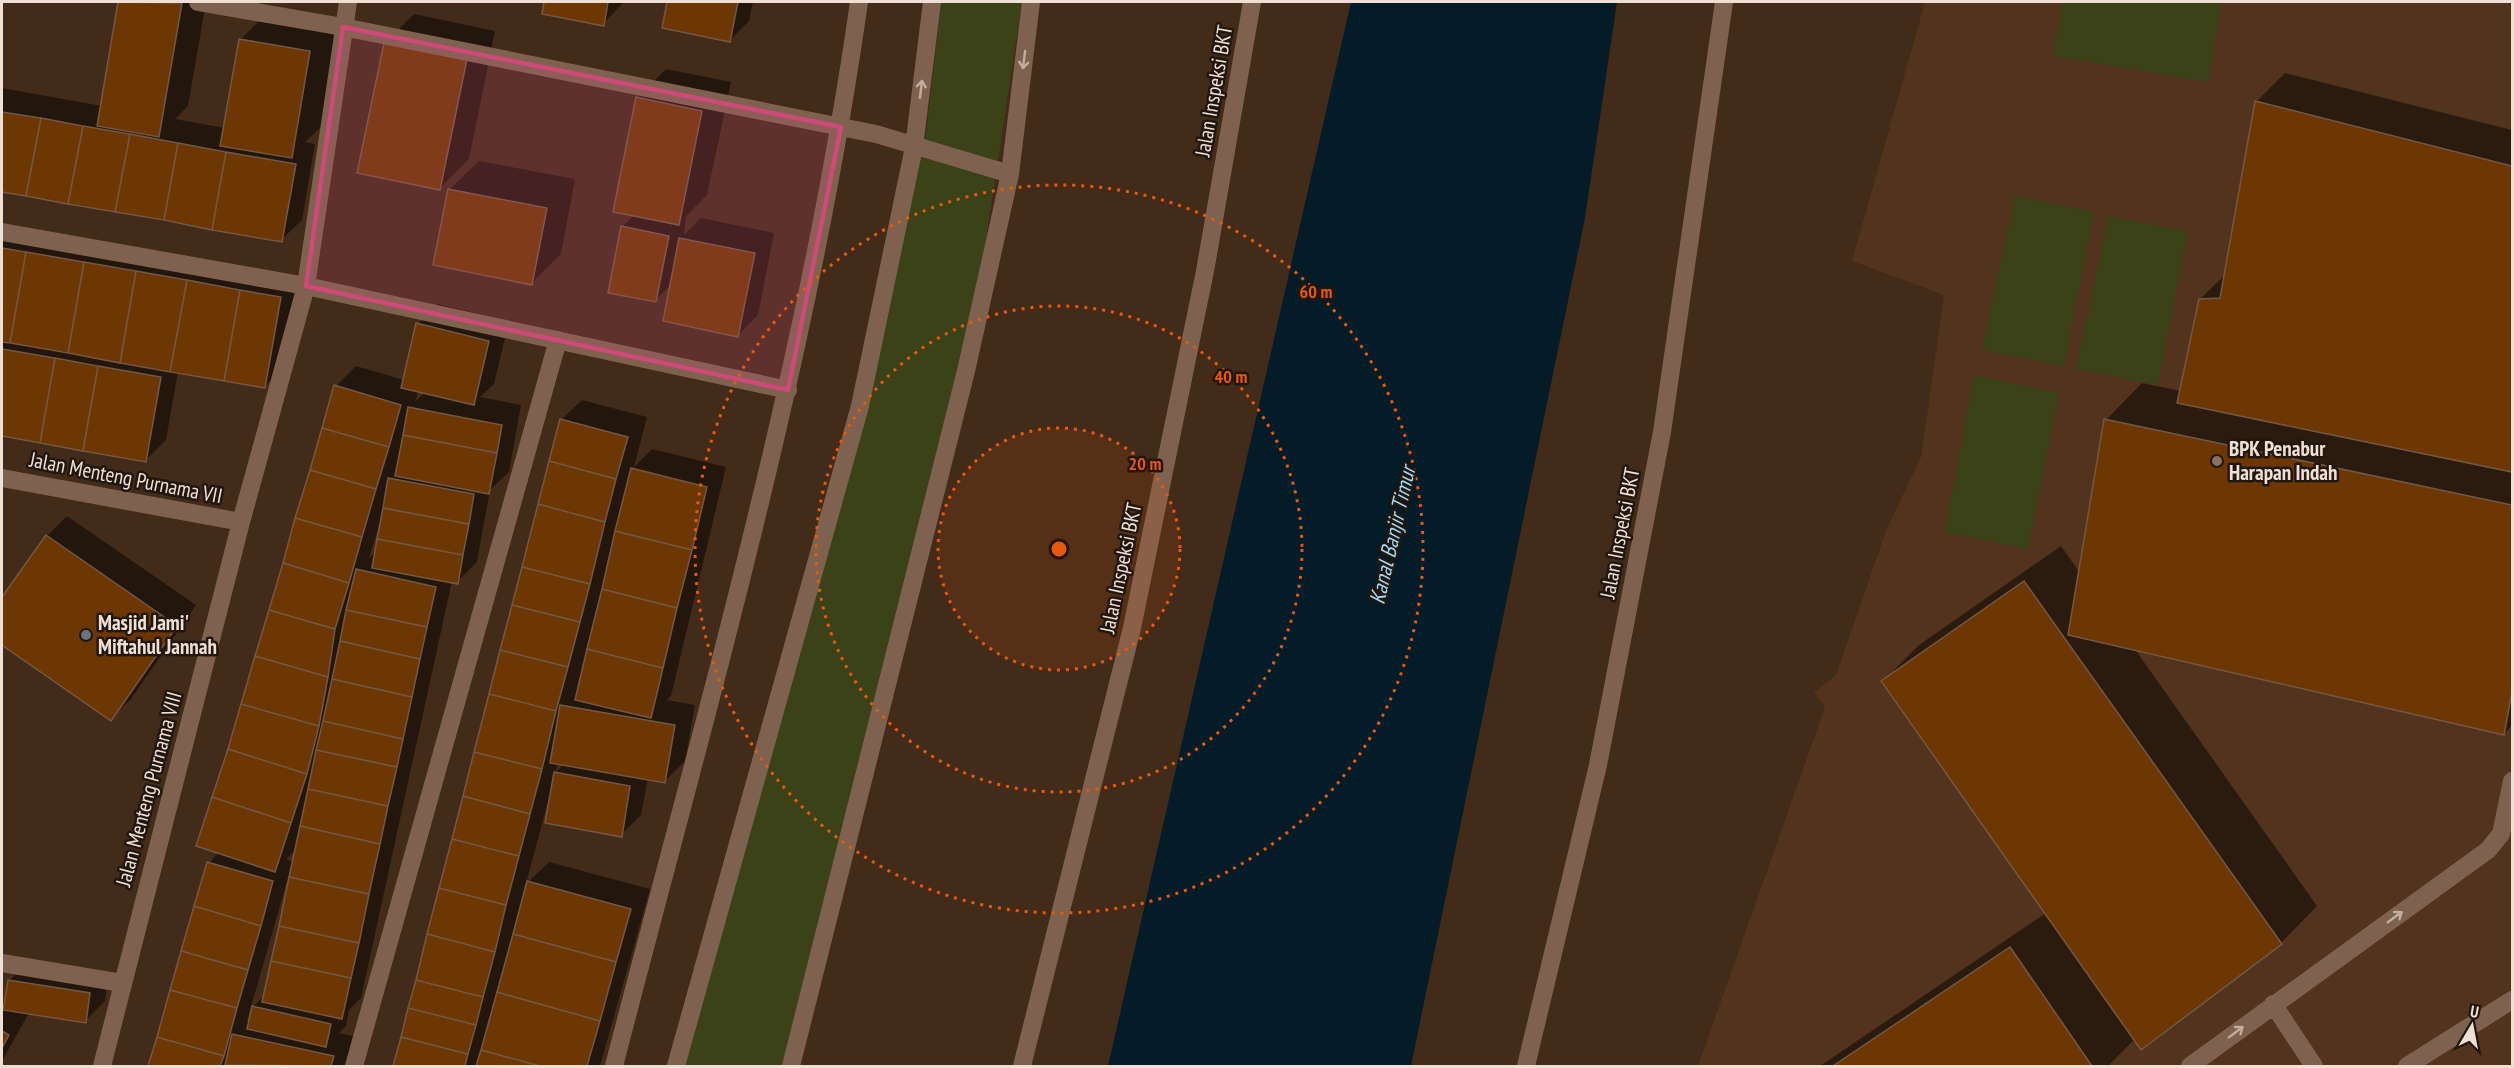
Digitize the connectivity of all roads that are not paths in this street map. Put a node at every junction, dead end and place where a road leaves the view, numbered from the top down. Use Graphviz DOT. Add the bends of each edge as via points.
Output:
graph roads {
  1 [pos="198,2"];
  2 [pos="348,2"];
  3 [pos="859,2"];
  4 [pos="932,2"];
  5 [pos="1031,2"];
  6 [pos="1252,2"];
  7 [pos="1724,2"];
  8 [pos="343,27"];
  9 [pos="841,128"];
  10 [pos="914,147"];
  11 [pos="1010,174"];
  12 [pos="2,232"];
  13 [pos="306,286"];
  14 [pos="558,340"];
  15 [pos="788,390"];
  16 [pos="2,478"];
  17 [pos="241,522"];
  18 [pos="2512,781"];
  19 [pos="2507,836"];
  20 [pos="2,963"];
  21 [pos="122,983"];
  22 [pos="2512,1000"];
  23 [pos="2273,1004"];
  24 [pos="102,1066"];
  25 [pos="354,1066"];
  26 [pos="614,1066"];
  27 [pos="676,1066"];
  28 [pos="791,1066"];
  29 [pos="1022,1066"];
  30 [pos="1526,1066"];
  31 [pos="2190,1066"];
  32 [pos="2314,1066"];
  33 [pos="2407,1066"];
  1 -- 8 [label="street"];
  2 -- 8 [label="street, Jalan Menteng Purnama VIII"];
  3 -- 9 [label="street"];
  10 -- 4 [label="street, one-way"];
  5 -- 11 [label="street, one-way"];
  6 -- 29 [label="street, Jalan Inspeksi BKT" via="1205,271 1132,628"];
  7 -- 30 [label="street, Jalan Inspeksi BKT" via="1662,432 1598,765"];
  8 -- 9 [label="street"];
  8 -- 13 [label="street, Jalan Menteng Purnama VIII"];
  9 -- 10 [label="street" via="876,134"];
  9 -- 15 [label="street"];
  10 -- 11 [label="street"];
  10 -- 27 [label="street" via="860,406"];
  11 -- 28 [label="street" via="966,371"];
  12 -- 13 [label="street"];
  13 -- 14 [label="street"];
  13 -- 17 [label="street, Jalan Menteng Purnama VIII"];
  14 -- 15 [label="street"];
  14 -- 25 [label="street"];
  15 -- 26 [label="street"];
  16 -- 17 [label="street, Jalan Menteng Purnama VII"];
  17 -- 21 [label="street, Jalan Menteng Purnama VIII"];
  18 -- 19 [label="street"];
  23 -- 19 [label="street, one-way"];
  20 -- 21 [label="street"];
  21 -- 24 [label="street, Jalan Menteng Purnama VIII"];
  22 -- 33 [label="street"];
  31 -- 23 [label="street, one-way"];
  23 -- 32 [label="street"];
}
